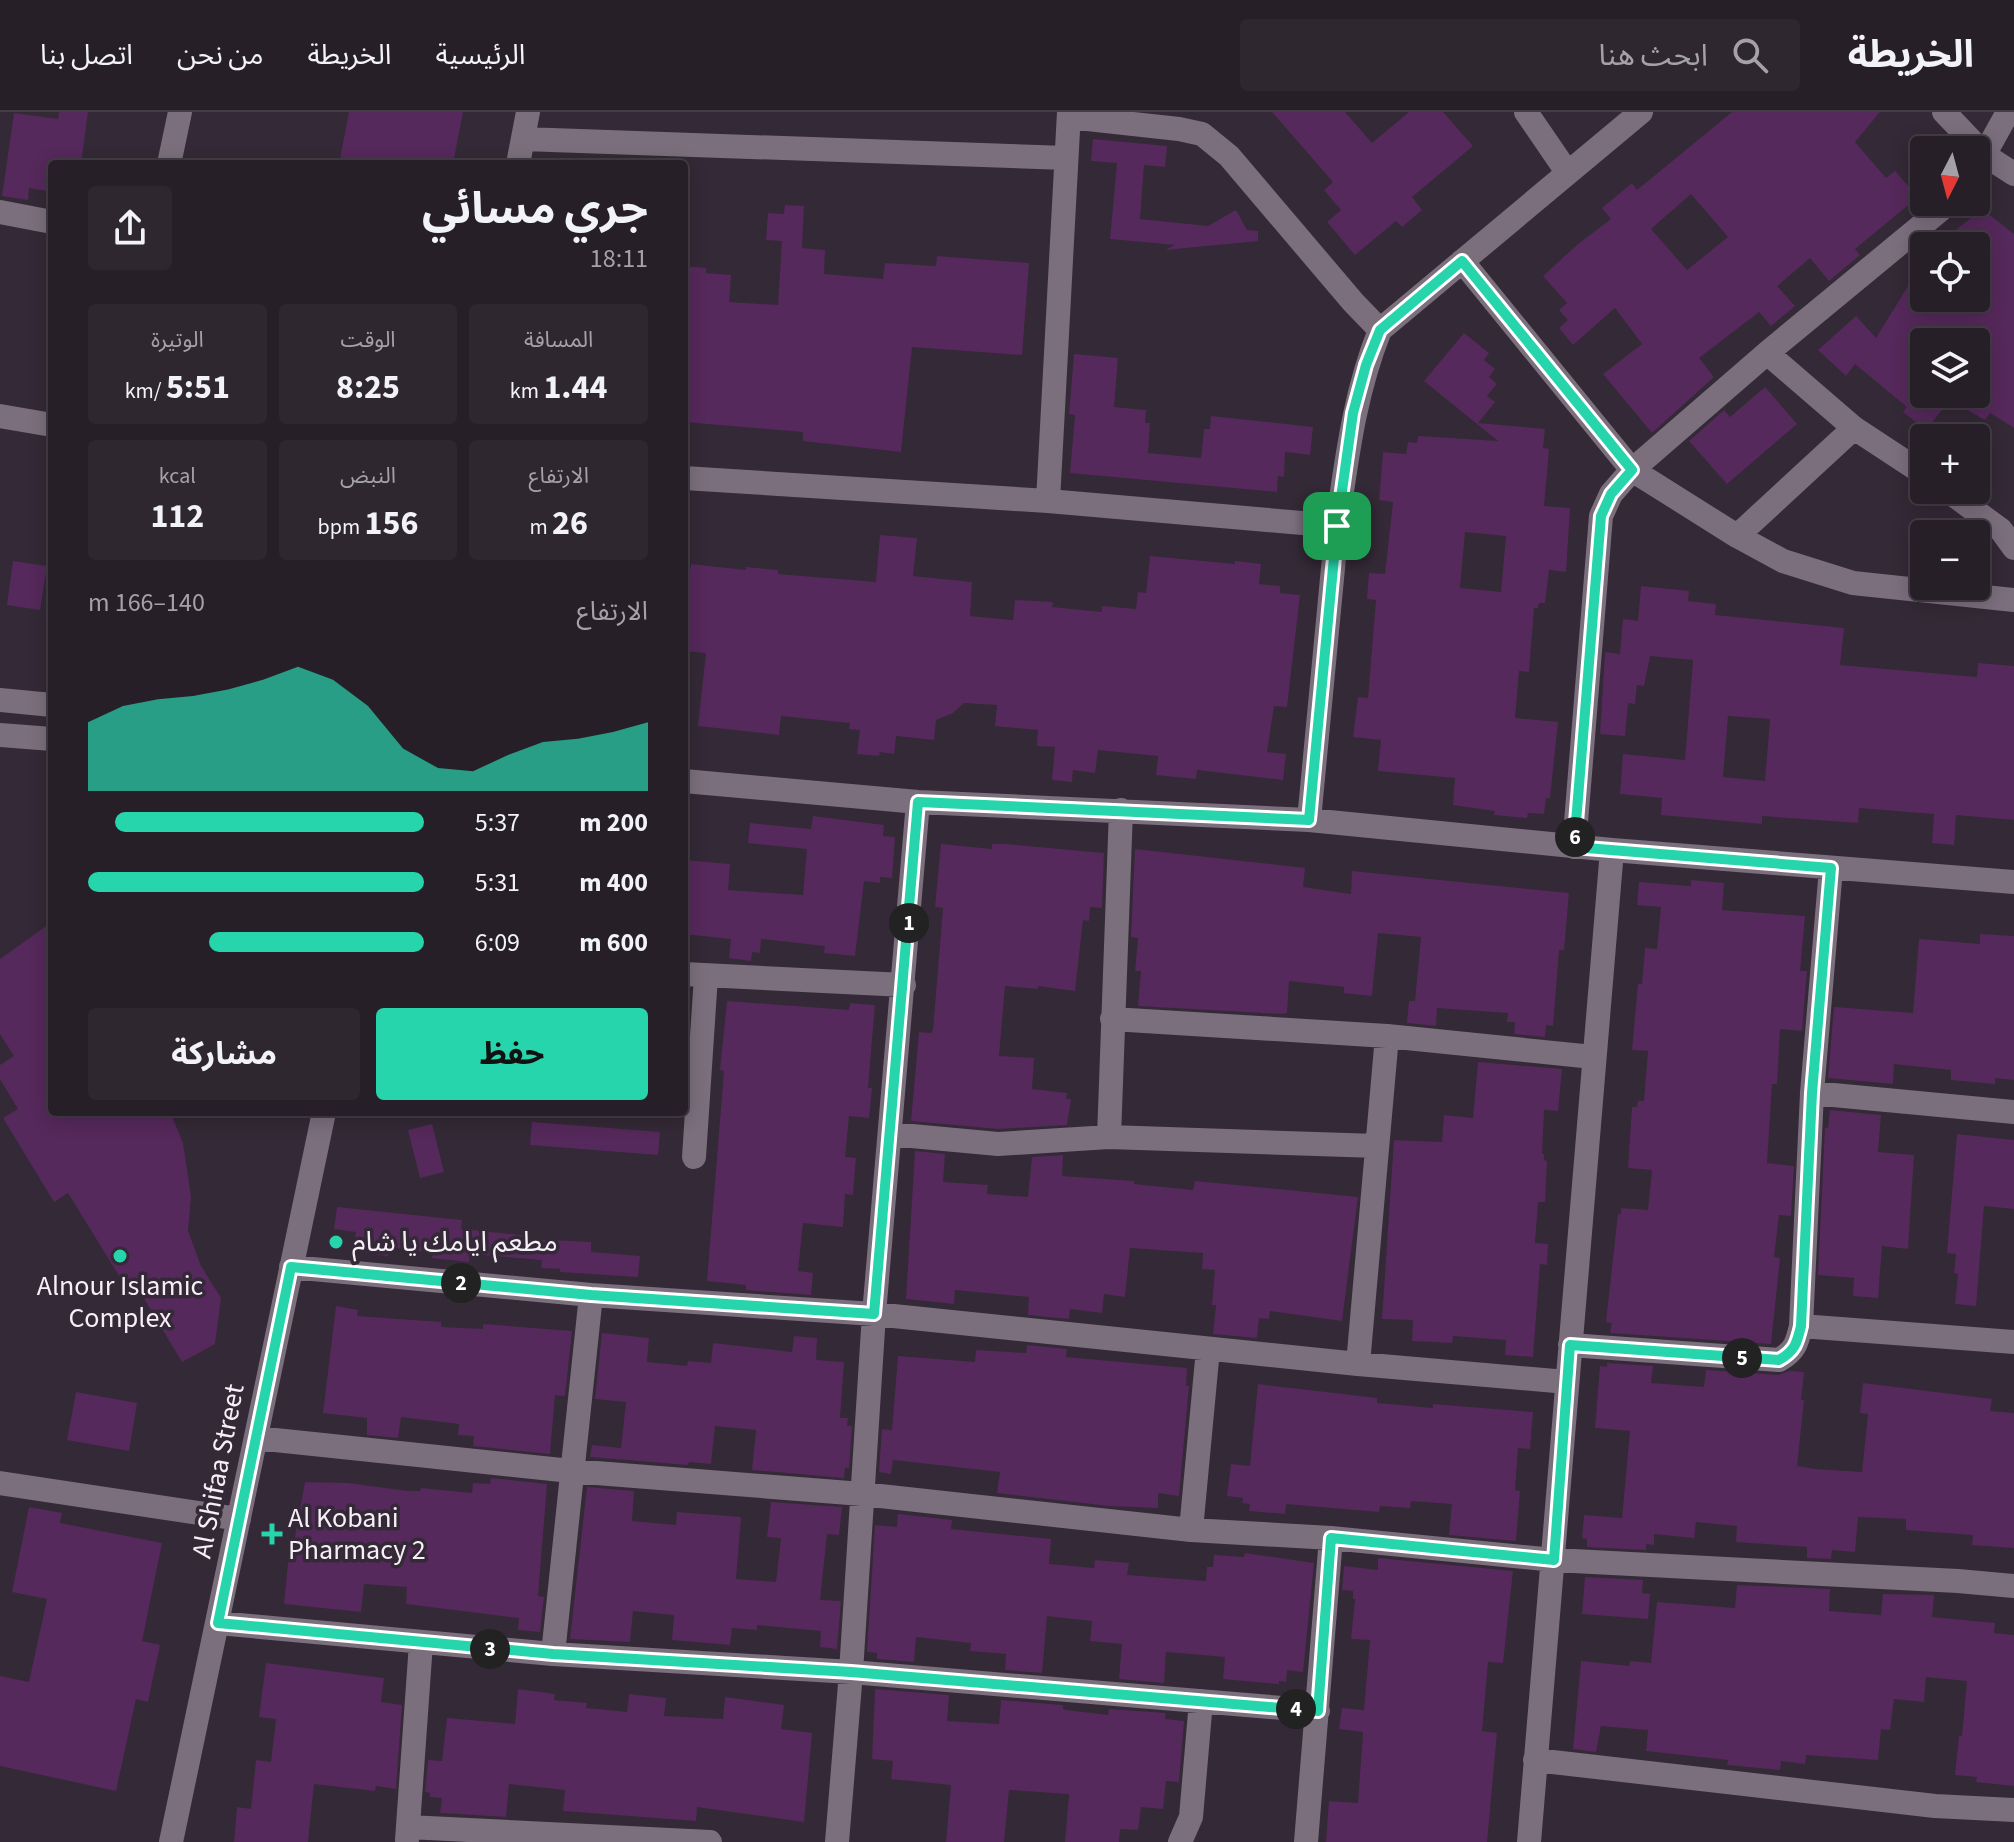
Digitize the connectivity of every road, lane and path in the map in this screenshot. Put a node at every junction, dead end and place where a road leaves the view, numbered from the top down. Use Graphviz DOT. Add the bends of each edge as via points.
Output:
graph roads {
  1 [pos="180,112"];
  2 [pos="528,112"];
  3 [pos="1526,112"];
  4 [pos="1641,112"];
  5 [pos="1944,112"];
  6 [pos="2008,112"];
  7 [pos="1069,114"];
  8 [pos="1961,136"];
  9 [pos="523,139"];
  10 [pos="1990,146"];
  11 [pos="1066,158"];
  12 [pos="170,160"];
  13 [pos="519,160"];
  14 [pos="1990,166"];
  15 [pos="1567,172"];
  16 [pos="2014,174"];
  17 [pos="0,212"];
  18 [pos="1933,216"];
  19 [pos="48,221"];
  20 [pos="1462,261"];
  21 [pos="1380,330"];
  22 [pos="1767,353"];
  23 [pos="0,416"];
  24 [pos="48,424"];
  25 [pos="1854,428"];
  26 [pos="1910,465"];
  27 [pos="1632,470"];
  28 [pos="688,478"];
  29 [pos="1048,501"];
  30 [pos="1966,504"];
  31 [pos="1337,526"];
  32 [pos="1737,536"];
  33 [pos="2014,548"];
  34 [pos="2014,600"];
  35 [pos="0,700"];
  36 [pos="48,705"];
  37 [pos="0,735"];
  38 [pos="48,739"];
  39 [pos="688,781"];
  40 [pos="918,802"];
  41 [pos="1121,810"];
  42 [pos="1309,820"];
  43 [pos="1574,847"];
  44 [pos="1612,850"];
  45 [pos="1831,868"];
  46 [pos="2014,882"];
  47 [pos="695,975"];
  48 [pos="904,985"];
  49 [pos="1112,1019"];
  50 [pos="1387,1036"];
  51 [pos="1593,1057"];
  52 [pos="1812,1093"];
  53 [pos="2014,1112"];
  54 [pos="323,1116"];
  55 [pos="890,1134"];
  56 [pos="1109,1137"];
  57 [pos="1377,1146"];
  58 [pos="694,1157"];
  59 [pos="291,1267"];
  60 [pos="591,1295"];
  61 [pos="874,1314"];
  62 [pos="1801,1326"];
  63 [pos="2014,1342"];
  64 [pos="1570,1345"];
  65 [pos="1208,1349"];
  66 [pos="1358,1364"];
  67 [pos="1567,1382"];
  68 [pos="256,1438"];
  69 [pos="571,1471"];
  70 [pos="0,1483"];
  71 [pos="862,1494"];
  72 [pos="239,1519"];
  73 [pos="1191,1530"];
  74 [pos="1331,1538"];
  75 [pos="1554,1560"];
  76 [pos="2014,1586"];
  77 [pos="218,1623"];
  78 [pos="421,1643"];
  79 [pos="553,1654"];
  80 [pos="851,1672"];
  81 [pos="1201,1701"];
  82 [pos="1318,1711"];
  83 [pos="1535,1760"];
  84 [pos="2014,1810"];
  85 [pos="407,1834"];
  86 [pos="642,1840"];
  87 [pos="171,1842"];
  88 [pos="710,1842"];
  89 [pos="837,1842"];
  90 [pos="1180,1842"];
  91 [pos="1306,1842"];
  92 [pos="1529,1842"];
  1 -- 12 [label="street"];
  2 -- 9 [label="street"];
  3 -- 15 [label="street"];
  4 -- 15 [label="street"];
  5 -- 8 [label="street"];
  6 -- 10 [label="street"];
  7 -- 11 [label="street"];
  7 -- 21 [label="street" via="1202,134 1229,156"];
  9 -- 11 [label="street"];
  9 -- 13 [label="street"];
  11 -- 29 [label="street"];
  14 -- 16 [label="street"];
  15 -- 20 [label="street"];
  17 -- 19 [label="street"];
  18 -- 22 [label="street"];
  20 -- 21 [label="street"];
  20 -- 27 [label="street"];
  21 -- 31 [label="street" via="1353,413"];
  22 -- 25 [label="street"];
  22 -- 27 [label="street"];
  23 -- 24 [label="street"];
  25 -- 26 [label="street"];
  25 -- 32 [label="street"];
  27 -- 32 [label="street"];
  27 -- 43 [label="street" via="1611,494 1601,516"];
  28 -- 29 [label="street"];
  29 -- 31 [label="street"];
  30 -- 33 [label="street" via="2001,530"];
  31 -- 42 [label="street"];
  32 -- 34 [label="street" via="1783,561 1853,583"];
  35 -- 36 [label="street"];
  37 -- 38 [label="street"];
  39 -- 40 [label="street"];
  40 -- 41 [label="street"];
  40 -- 48 [label="street"];
  41 -- 42 [label="street"];
  41 -- 49 [label="street"];
  42 -- 43 [label="street"];
  43 -- 44 [label="street"];
  44 -- 45 [label="street"];
  44 -- 51 [label="street"];
  45 -- 46 [label="street"];
  45 -- 52 [label="street"];
  47 -- 48 [label="street"];
  47 -- 58 [label="street"];
  48 -- 55 [label="street"];
  49 -- 50 [label="street"];
  49 -- 56 [label="street"];
  50 -- 51 [label="street"];
  50 -- 57 [label="street"];
  51 -- 64 [label="street"];
  52 -- 53 [label="street"];
  52 -- 62 [label="street"];
  54 -- 59 [label="street, Al Shifaa Street"];
  55 -- 56 [label="street" via="998,1144"];
  55 -- 61 [label="street"];
  56 -- 57 [label="street"];
  57 -- 66 [label="street"];
  59 -- 60 [label="street"];
  59 -- 68 [label="street, Al Shifaa Street"];
  60 -- 61 [label="street"];
  60 -- 69 [label="street"];
  61 -- 65 [label="street"];
  61 -- 71 [label="street"];
  62 -- 63 [label="street"];
  62 -- 64 [label="street" via="1796,1347 1779,1360"];
  64 -- 67 [label="street"];
  65 -- 66 [label="street"];
  65 -- 73 [label="street"];
  66 -- 67 [label="street"];
  67 -- 75 [label="street"];
  68 -- 69 [label="street"];
  68 -- 72 [label="street, Al Shifaa Street"];
  69 -- 71 [label="street"];
  69 -- 79 [label="street"];
  70 -- 72 [label="street"];
  71 -- 73 [label="street"];
  71 -- 80 [label="street"];
  72 -- 77 [label="street, Al Shifaa Street"];
  73 -- 74 [label="street"];
  74 -- 75 [label="street"];
  74 -- 82 [label="street"];
  75 -- 76 [label="street"];
  75 -- 83 [label="street"];
  77 -- 78 [label="street"];
  77 -- 87 [label="street, Al Shifaa Street"];
  78 -- 79 [label="street"];
  78 -- 85 [label="street"];
  79 -- 80 [label="street"];
  80 -- 81 [label="street"];
  80 -- 89 [label="street"];
  81 -- 82 [label="street"];
  81 -- 90 [label="street" via="1191,1817"];
  82 -- 91 [label="street"];
  83 -- 84 [label="street" via="1935,1806"];
  83 -- 92 [label="street"];
  85 -- 86 [label="street"];
  86 -- 88 [label="street"];
}
